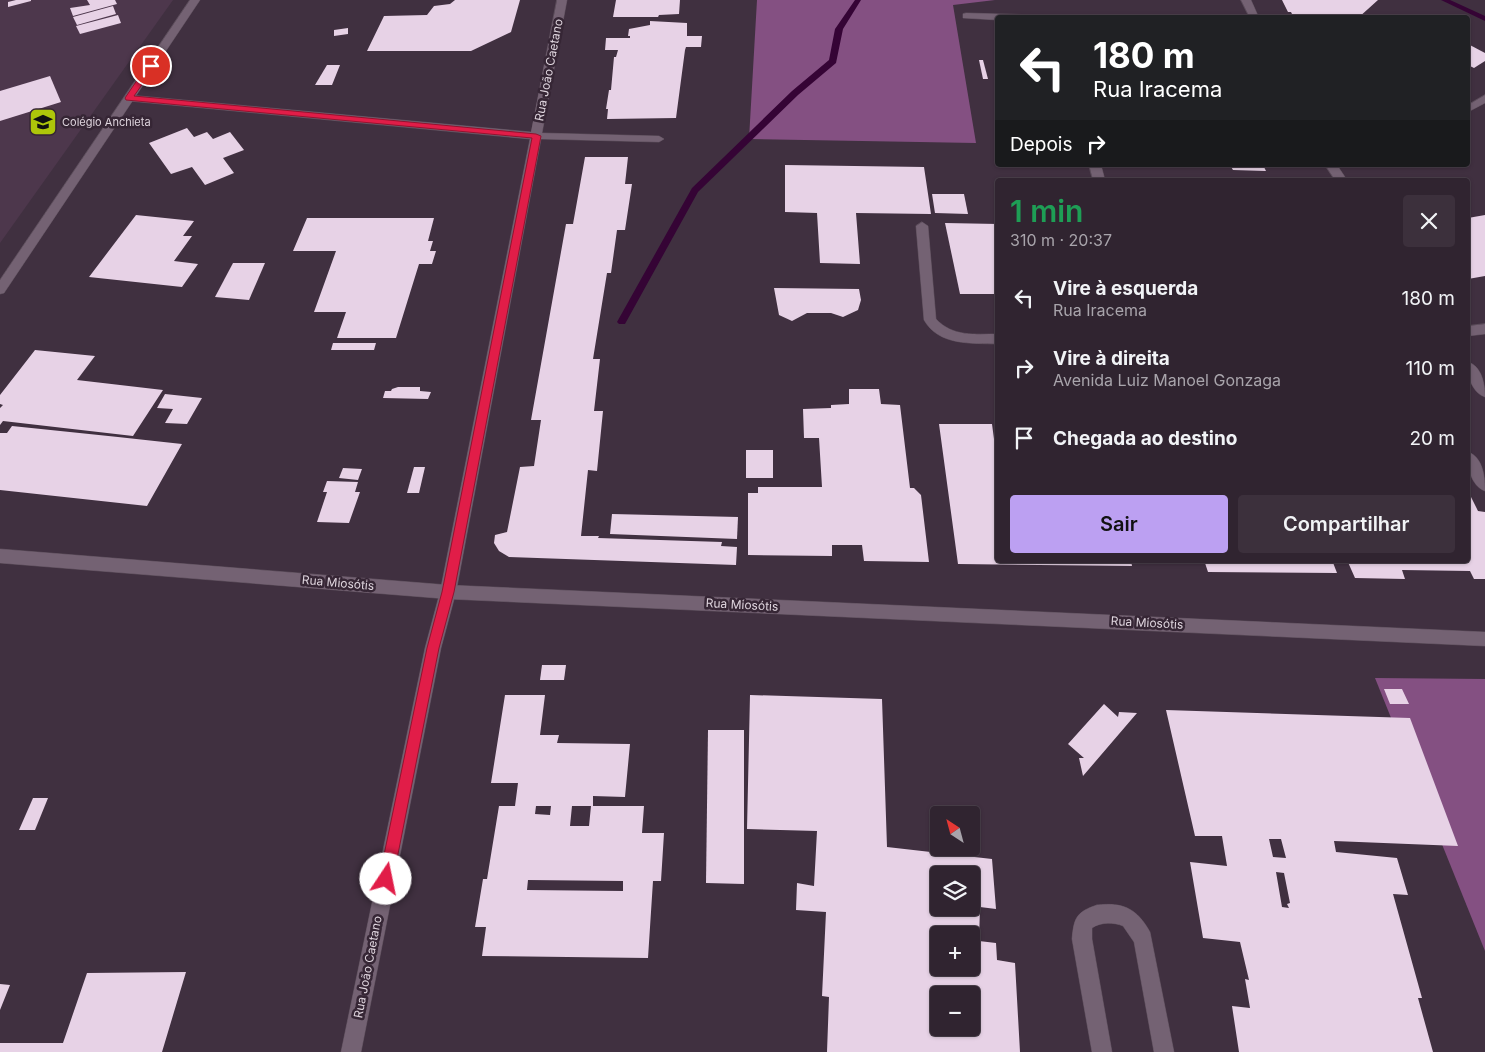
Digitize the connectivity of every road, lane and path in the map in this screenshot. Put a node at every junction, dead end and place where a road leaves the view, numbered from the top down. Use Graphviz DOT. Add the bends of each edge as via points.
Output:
graph roads {
  1 [pos="196,0"];
  2 [pos="562,0"];
  3 [pos="1246,0"];
  4 [pos="1254,15"];
  5 [pos="966,16"];
  6 [pos="995,17"];
  7 [pos="129,98"];
  8 [pos="1485,98"];
  9 [pos="1470,108"];
  10 [pos="536,136"];
  11 [pos="659,139"];
  12 [pos="1332,167"];
  13 [pos="1340,178"];
  14 [pos="922,226"];
  15 [pos="1,286"];
  16 [pos="1485,329"];
  17 [pos="1470,331"];
  18 [pos="995,339"];
  19 [pos="1470,370"];
  20 [pos="1485,392"];
  21 [pos="1470,461"];
  22 [pos="1485,485"];
  23 [pos="0,556"];
  24 [pos="448,592"];
  25 [pos="1485,639"];
  26 [pos="351,1052"];
  27 [pos="1102,1052"];
  28 [pos="1164,1052"];
  1 -- 7 [label="street"];
  2 -- 10 [label="street, Rua João Caetano"];
  3 -- 4 [label="street"];
  5 -- 6 [label="street"];
  7 -- 10 [label="street"];
  7 -- 15 [label="street"];
  8 -- 9 [label="street"];
  10 -- 11 [label="street"];
  10 -- 24 [label="street, Rua João Caetano"];
  12 -- 13 [label="street"];
  14 -- 18 [label="street" via="930,320 937,330 952,338"];
  16 -- 17 [label="street"];
  19 -- 20 [label="street"];
  21 -- 22 [label="street"];
  23 -- 24 [label="street, Rua Miosótis"];
  24 -- 25 [label="street, Rua Miosótis"];
  24 -- 26 [label="street, Rua João Caetano" via="433,648"];
  27 -- 28 [label="street" via="1082,939 1083,923 1094,914 1123,914 1134,923 1143,939"];
}
